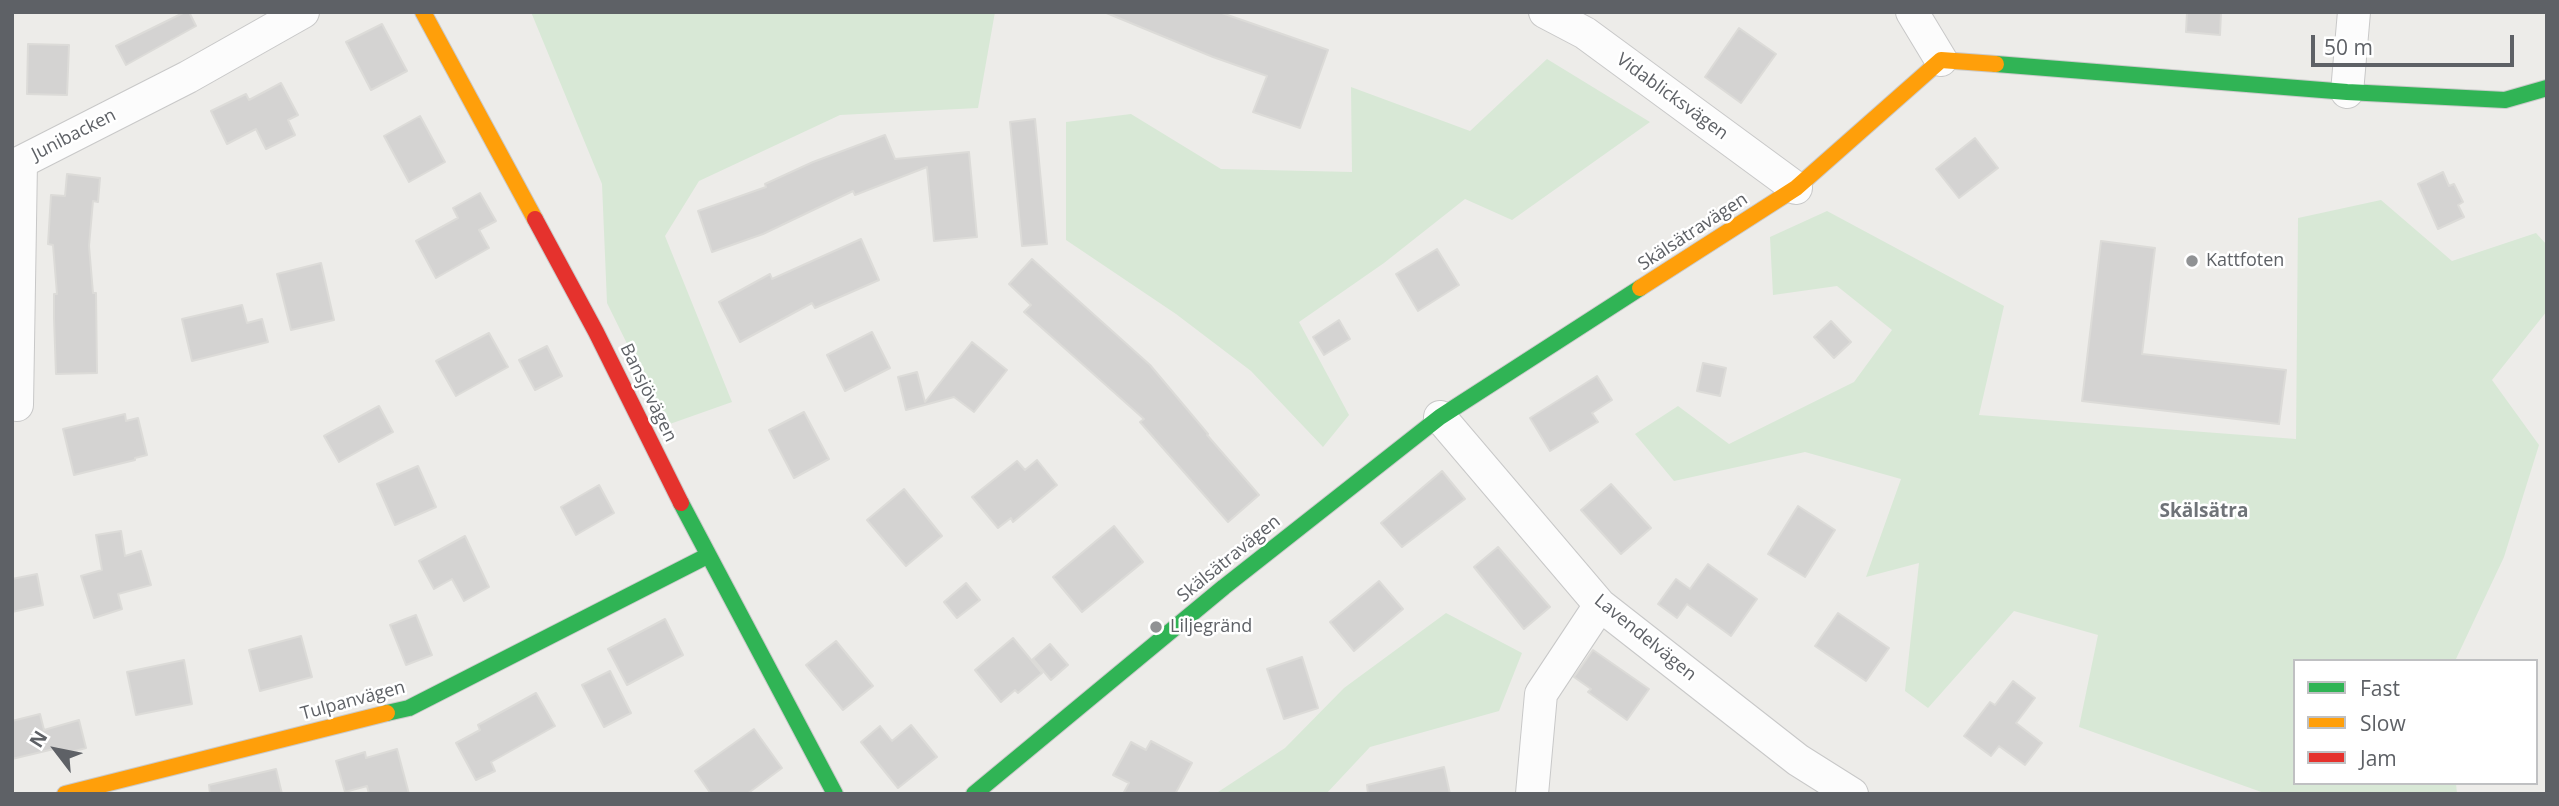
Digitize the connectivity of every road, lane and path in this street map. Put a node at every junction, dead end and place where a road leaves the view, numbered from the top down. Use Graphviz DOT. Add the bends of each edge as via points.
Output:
graph roads {
  1 [pos="303,12"];
  2 [pos="423,12"];
  3 [pos="1545,12"];
  4 [pos="1912,12"];
  5 [pos="2354,12"];
  6 [pos="1941,60"];
  7 [pos="2547,88"];
  8 [pos="2347,92"];
  9 [pos="1796,188"];
  10 [pos="17,405"];
  11 [pos="1440,417"];
  12 [pos="707,556"];
  13 [pos="1600,605"];
  14 [pos="65,794"];
  15 [pos="835,794"];
  16 [pos="974,794"];
  17 [pos="1532,794"];
  18 [pos="1852,794"];
  1 -- 10 [label="street, Junibacken" via="21,162"];
  2 -- 12 [label="street, Bansjövägen" via="596,332"];
  3 -- 9 [label="street, Vidablicksvägen" via="1585,33"];
  4 -- 6 [label="street"];
  5 -- 8 [label="street"];
  6 -- 8 [label="street"];
  6 -- 9 [label="street, Skälsätravägen"];
  7 -- 8 [label="street" via="2505,100"];
  9 -- 11 [label="street, Skälsätravägen"];
  11 -- 13 [label="street, Lavendelvägen"];
  11 -- 16 [label="street, Skälsätravägen" via="1224,587"];
  12 -- 14 [label="street, Tulpanvägen" via="409,708"];
  12 -- 15 [label="street, Bansjövägen"];
  13 -- 17 [label="street" via="1541,694"];
  13 -- 18 [label="street, Lavendelvägen" via="1798,760"];
}
